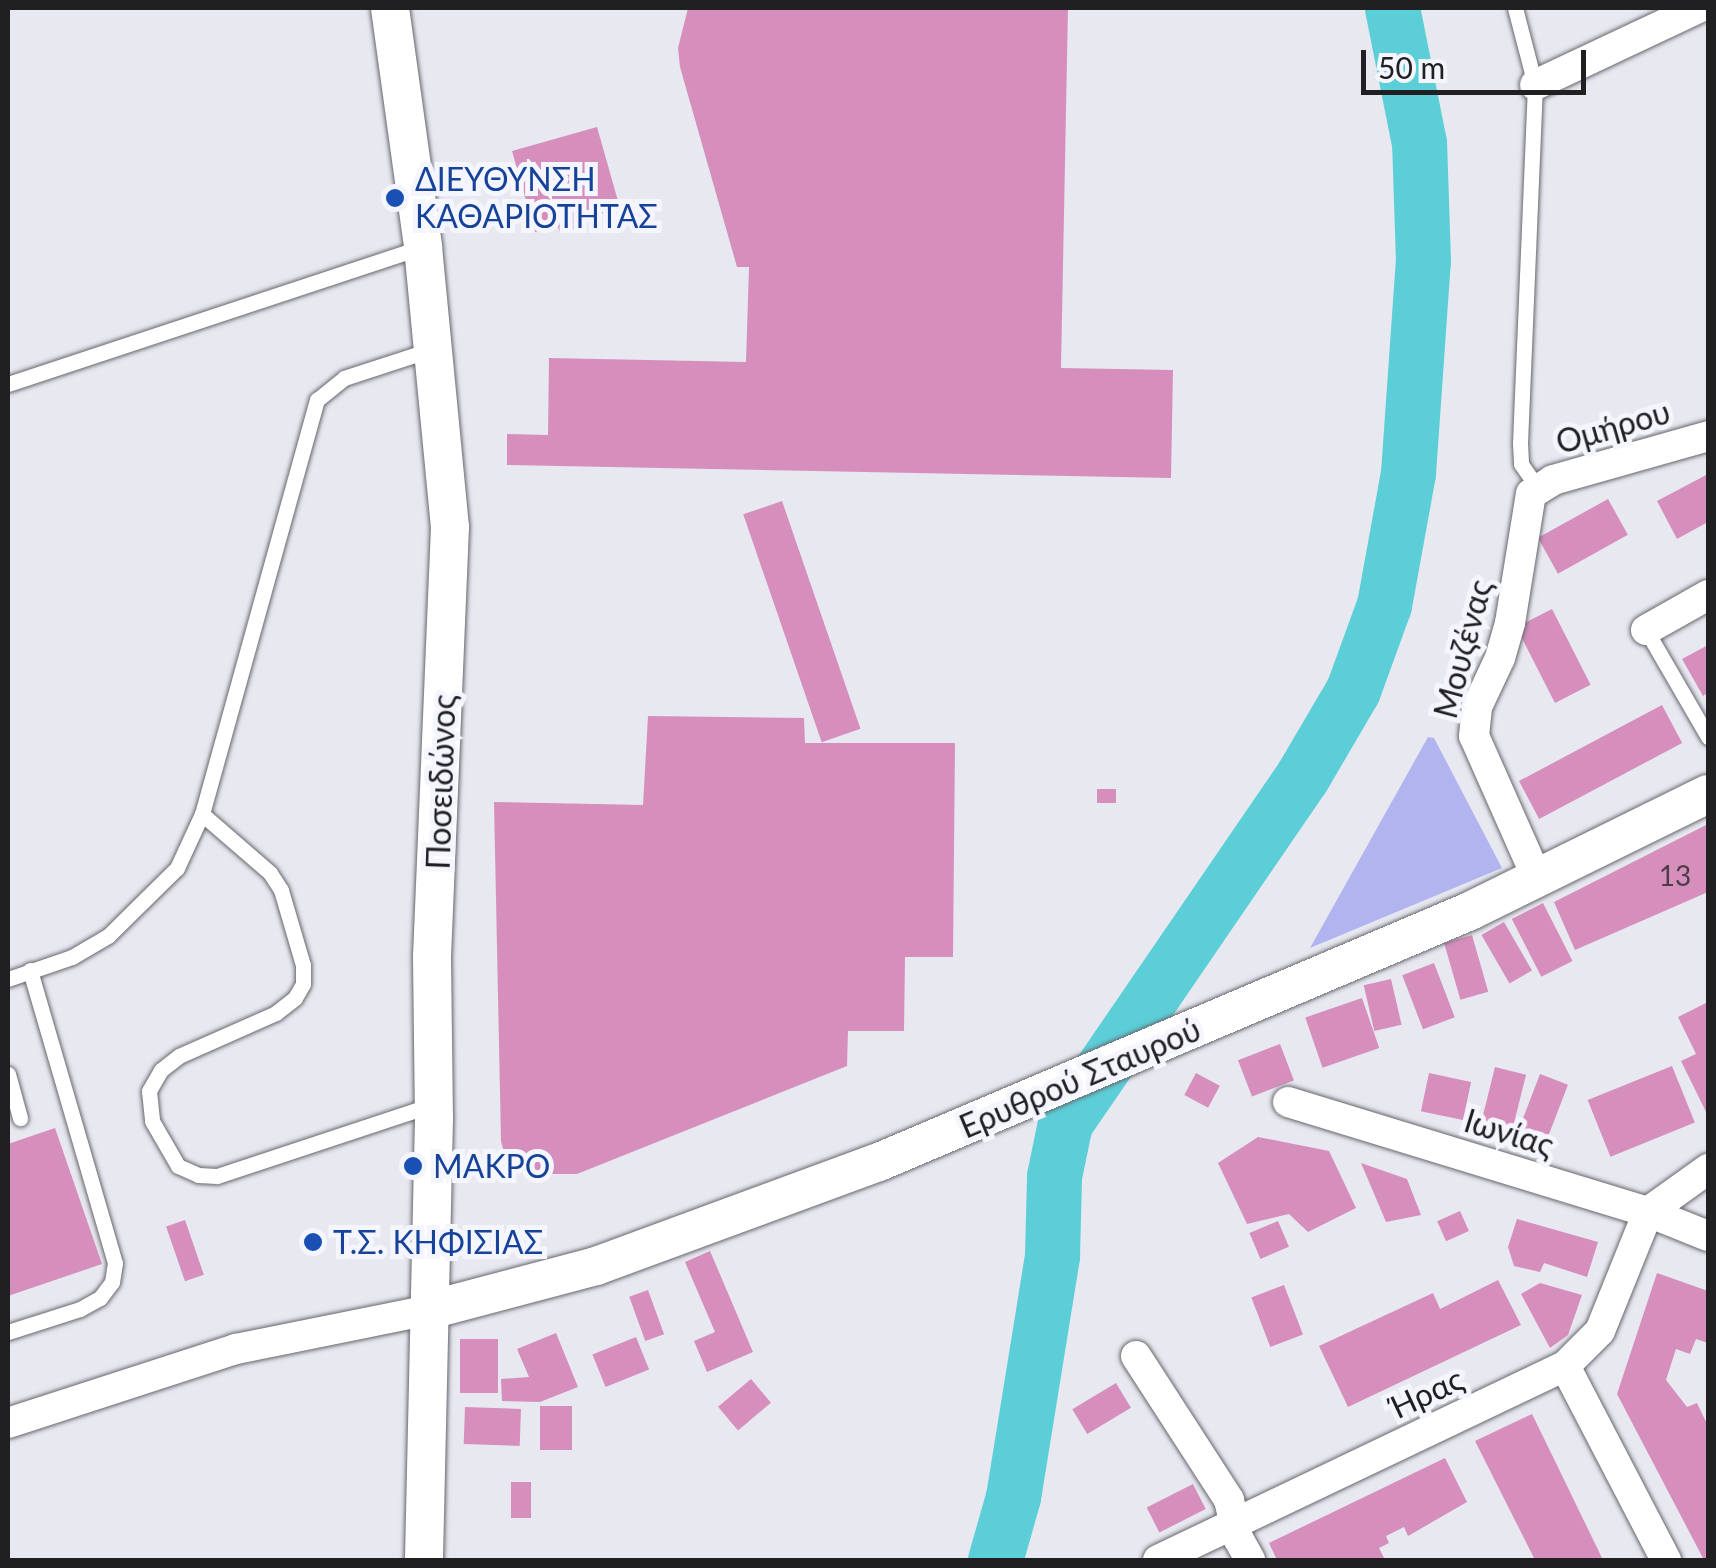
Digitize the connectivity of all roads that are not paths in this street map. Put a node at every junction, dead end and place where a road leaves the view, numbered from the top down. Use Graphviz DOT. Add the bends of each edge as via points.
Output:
graph roads {
  1 [pos="390,8"];
  2 [pos="1515,8"];
  3 [pos="1700,8"];
  4 [pos="1535,85"];
  5 [pos="423,247"];
  6 [pos="433,348"];
  7 [pos="8,384"];
  8 [pos="1708,436"];
  9 [pos="1537,487"];
  10 [pos="1708,595"];
  11 [pos="1646,630"];
  12 [pos="1708,737"];
  13 [pos="1708,794"];
  14 [pos="202,814"];
  15 [pos="1538,878"];
  16 [pos="30,970"];
  17 [pos="8,978"];
  18 [pos="8,1074"];
  19 [pos="1288,1102"];
  20 [pos="434,1104"];
  21 [pos="20,1118"];
  22 [pos="1708,1169"];
  23 [pos="1648,1212"];
  24 [pos="1708,1236"];
  25 [pos="430,1310"];
  26 [pos="8,1332"];
  27 [pos="1136,1356"];
  28 [pos="1565,1366"];
  29 [pos="8,1423"];
  30 [pos="1236,1522"];
  31 [pos="424,1560"];
  32 [pos="1158,1560"];
  33 [pos="1250,1560"];
  34 [pos="1666,1560"];
  1 -- 5 [label="street, Ποσειδώνος"];
  2 -- 4 [label="lane"];
  3 -- 4 [label="street"];
  4 -- 9 [label="lane" via="1520,443 1521,464"];
  5 -- 6 [label="street, Ποσειδώνος"];
  5 -- 7 [label="lane"];
  6 -- 14 [label="lane" via="344,378 316,400"];
  6 -- 20 [label="street, Ποσειδώνος" via="450,528 432,956"];
  8 -- 9 [label="street, Ομήρου"];
  9 -- 15 [label="street, Μουζένας" via="1528,501 1510,623 1477,707 1474,736"];
  10 -- 11 [label="street"];
  11 -- 12 [label="lane"];
  13 -- 15 [label="street, Ερυθρού Σταυρού"];
  14 -- 16 [label="lane" via="177,868 140,909 84,950"];
  14 -- 20 [label="lane" via="282,890 303,984 276,1012 161,1070 148,1092 152,1121 178,1166 216,1176"];
  15 -- 25 [label="street, Ερυθρού Σταυρού" via="879,1162 596,1266"];
  16 -- 17 [label="lane"];
  16 -- 26 [label="lane" via="115,1262 100,1298"];
  18 -- 21 [label="lane"];
  19 -- 23 [label="street, Ιωνίας"];
  20 -- 25 [label="street, Ποσειδώνος"];
  22 -- 23 [label="street"];
  23 -- 24 [label="street, Ιωνίας"];
  23 -- 28 [label="street, Ήρας" via="1600,1331"];
  25 -- 29 [label="street" via="251,1345"];
  25 -- 31 [label="street, Ποσειδώνος"];
  27 -- 30 [label="street" via="1230,1500"];
  28 -- 30 [label="street, Ήρας"];
  28 -- 34 [label="street"];
  30 -- 32 [label="street, Ήρας"];
  30 -- 33 [label="street"];
}
